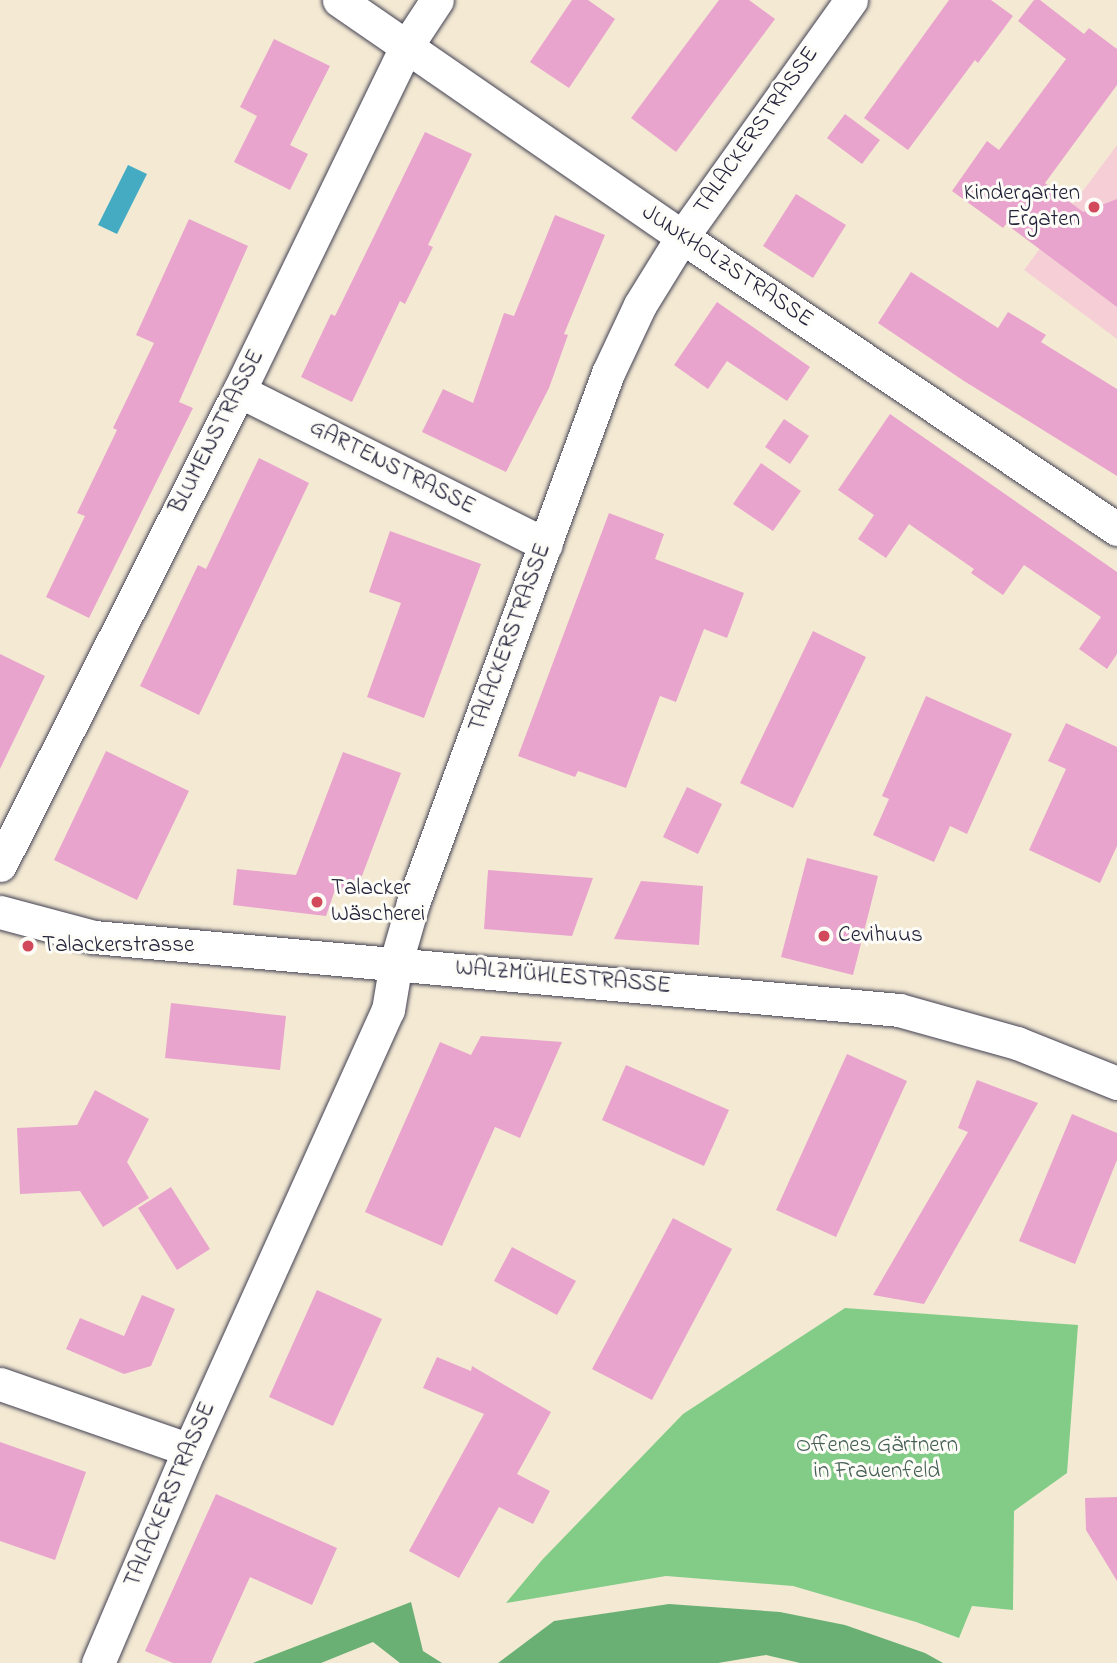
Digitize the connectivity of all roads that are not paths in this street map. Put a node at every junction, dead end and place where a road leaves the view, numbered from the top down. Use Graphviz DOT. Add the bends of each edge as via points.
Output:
graph roads {
  1 [pos="339,0"];
  2 [pos="437,0"];
  3 [pos="851,0"];
  4 [pos="406,47"];
  5 [pos="682,237"];
  6 [pos="239,391"];
  7 [pos="1117,529"];
  8 [pos="546,545"];
  9 [pos="0,865"];
  10 [pos="0,912"];
  11 [pos="396,962"];
  12 [pos="1117,1083"];
  13 [pos="0,1384"];
  14 [pos="189,1450"];
  15 [pos="98,1663"];
  1 -- 4 [label="street, JUNKHOLZSTRASSE"];
  2 -- 4 [label="street, BLUMENSTRASSE"];
  3 -- 5 [label="street, TALACKERSTRASSE"];
  4 -- 5 [label="street, JUNKHOLZSTRASSE"];
  4 -- 6 [label="street, BLUMENSTRASSE"];
  5 -- 7 [label="street, JUNKHOLZSTRASSE"];
  5 -- 8 [label="street, TALACKERSTRASSE" via="640,305 608,373"];
  6 -- 8 [label="street, GARTENSTRASSE"];
  6 -- 9 [label="street, BLUMENSTRASSE"];
  8 -- 11 [label="street, TALACKERSTRASSE"];
  10 -- 11 [label="street, WALZMÜHLESTRASSE" via="94,937"];
  11 -- 12 [label="street, WALZMÜHLESTRASSE" via="899,1010 1017,1043"];
  11 -- 14 [label="street, TALACKERSTRASSE" via="388,1010"];
  13 -- 14 [label="street"];
  14 -- 15 [label="street, TALACKERSTRASSE"];
}
